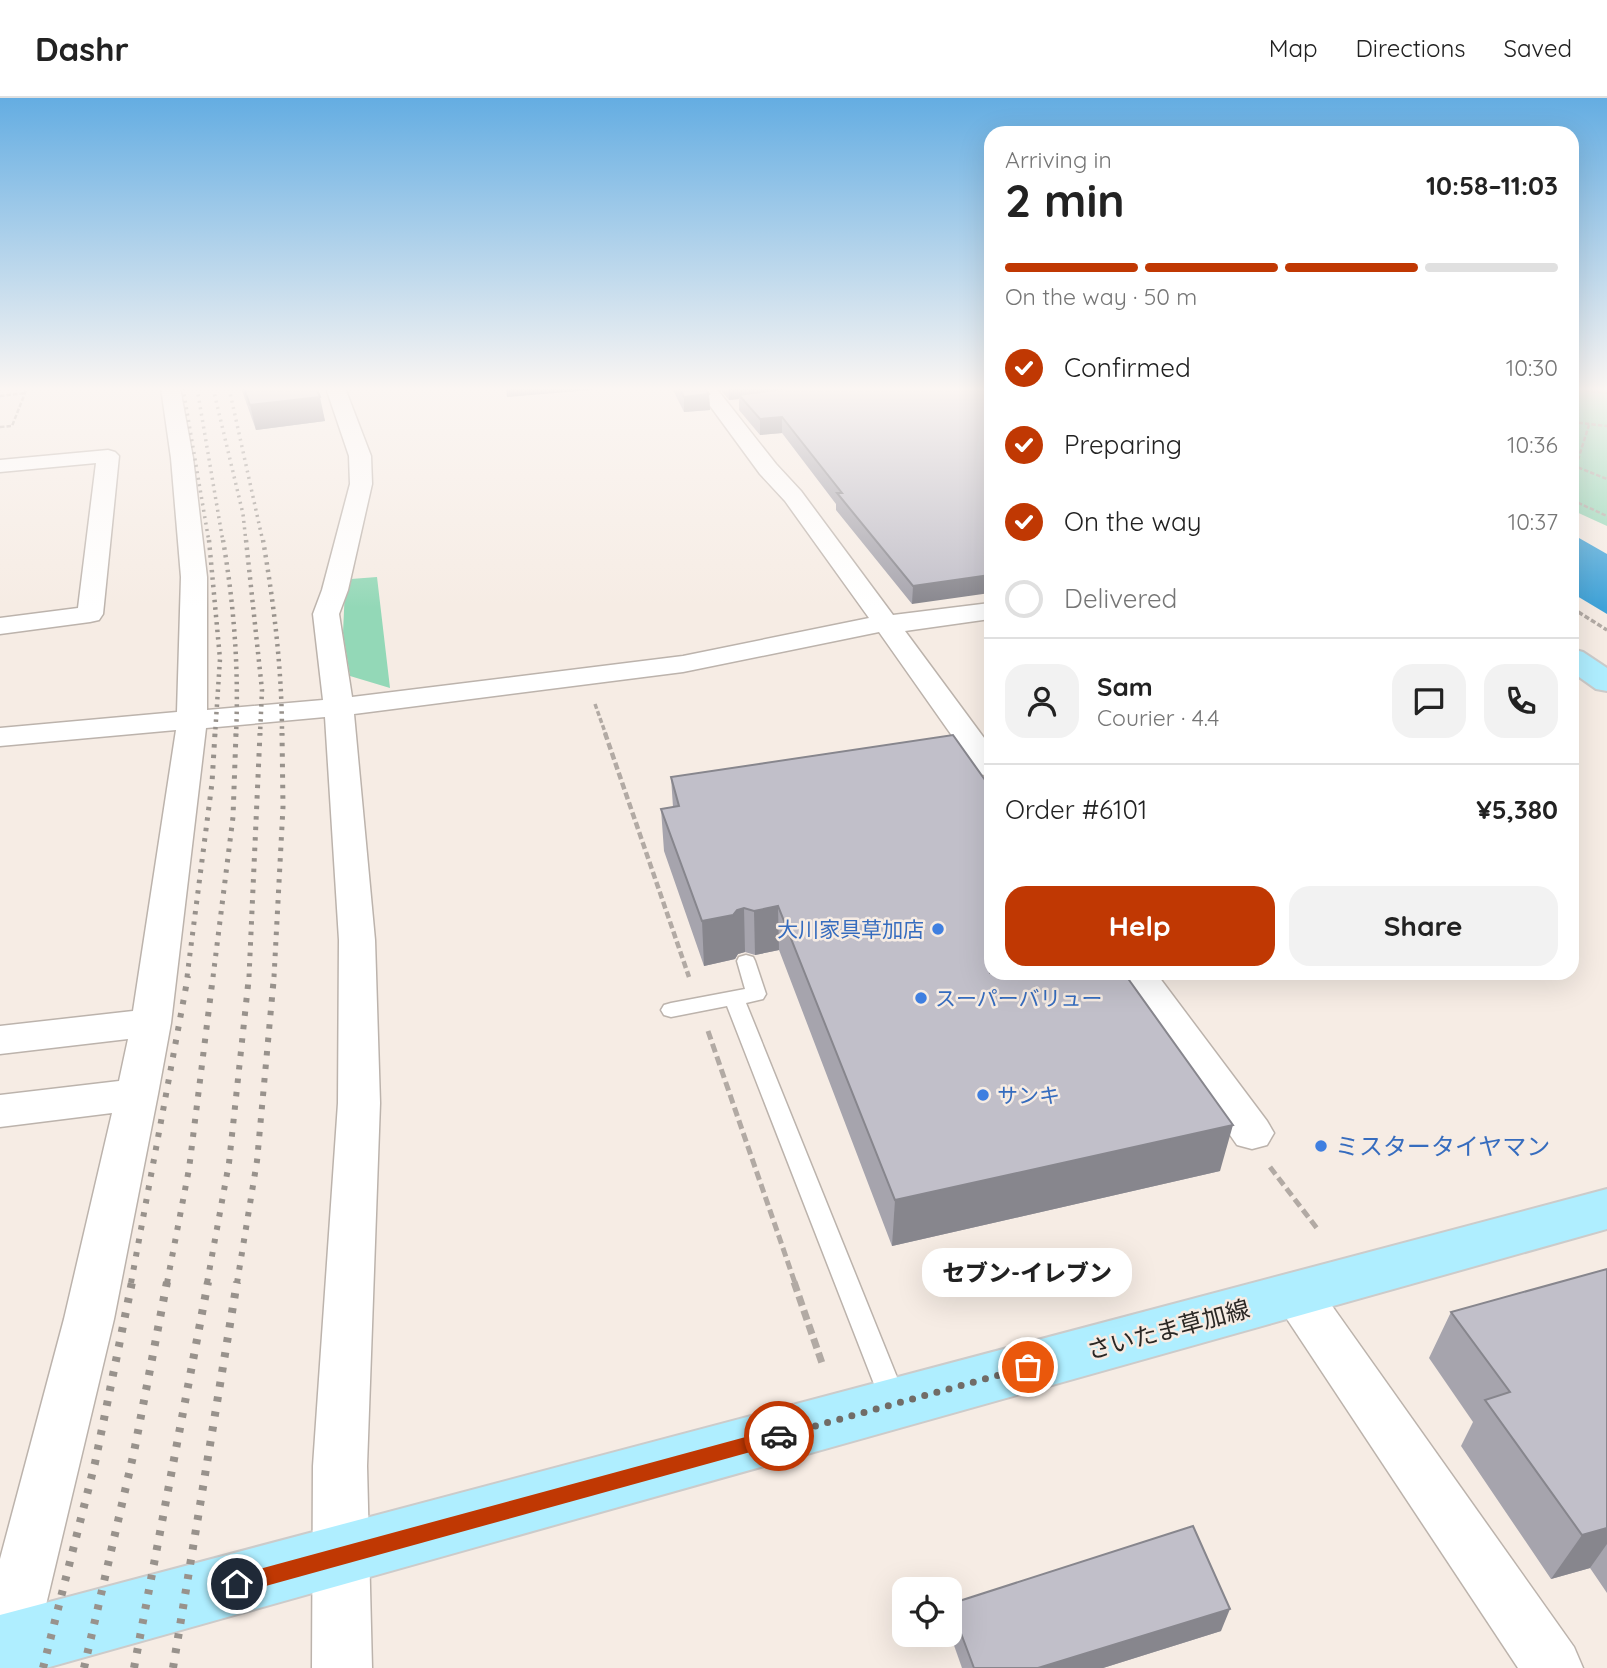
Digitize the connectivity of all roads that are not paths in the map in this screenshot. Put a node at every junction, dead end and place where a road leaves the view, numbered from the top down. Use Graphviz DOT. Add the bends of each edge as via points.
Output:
graph roads {
  1 [pos="51,461"];
  2 [pos="107,461"];
  3 [pos="182,461"];
  4 [pos="360,461"];
  5 [pos="763,461"];
  6 [pos="0,466"];
  7 [pos="984,612"];
  8 [pos="885,623"];
  9 [pos="0,626"];
  10 [pos="1579,663"];
  11 [pos="1607,682"];
  12 [pos="339,708"];
  13 [pos="192,721"];
  14 [pos="0,738"];
  15 [pos="984,759"];
  16 [pos="746,961"];
  17 [pos="1141,980"];
  18 [pos="734,998"];
  19 [pos="671,1010"];
  20 [pos="152,1023"];
  21 [pos="0,1040"];
  22 [pos="138,1094"];
  23 [pos="0,1111"];
  24 [pos="1252,1133"];
  25 [pos="1607,1209"];
  26 [pos="1296,1293"];
  27 [pos="895,1404"];
  28 [pos="339,1557"];
  29 [pos="3,1654"];
  30 [pos="342,1668"];
  31 [pos="1553,1668"];
  1 -- 6 [label="street"];
  2 -- 9 [label="street" via="90,614"];
  3 -- 13 [label="street" via="194,577"];
  4 -- 12 [label="street" via="361,484 326,614"];
  5 -- 8 [label="street"];
  7 -- 8 [label="street"];
  8 -- 12 [label="street" via="683,664"];
  8 -- 15 [label="street"];
  10 -- 11 [label="main road"];
  12 -- 13 [label="street"];
  12 -- 28 [label="street" via="357,940 359,1103"];
  13 -- 14 [label="street"];
  13 -- 20 [label="street"];
  16 -- 18 [label="lane" via="756,994"];
  17 -- 24 [label="street"];
  18 -- 19 [label="lane"];
  18 -- 27 [label="lane"];
  20 -- 21 [label="street"];
  20 -- 22 [label="street"];
  22 -- 23 [label="street"];
  22 -- 29 [label="street" via="89,1319"];
  25 -- 26 [label="main road, さいたま草加線"];
  26 -- 27 [label="main road, さいたま草加線"];
  26 -- 31 [label="street"];
  27 -- 28 [label="main road, さいたま草加線"];
  28 -- 29 [label="main road, さいたま草加線"];
  28 -- 30 [label="street"];
}
